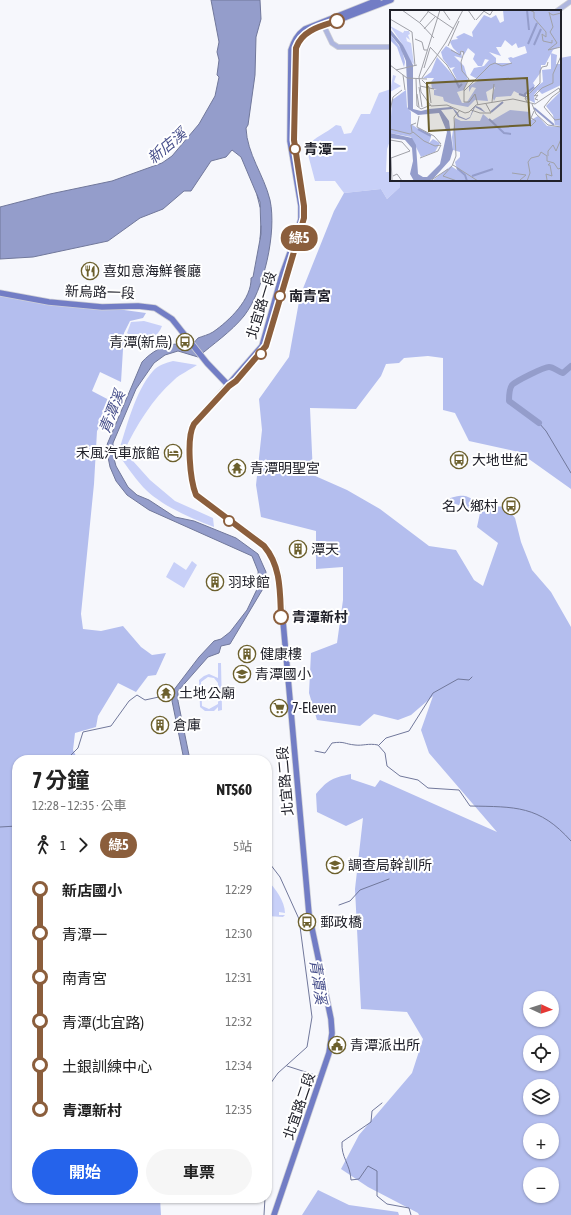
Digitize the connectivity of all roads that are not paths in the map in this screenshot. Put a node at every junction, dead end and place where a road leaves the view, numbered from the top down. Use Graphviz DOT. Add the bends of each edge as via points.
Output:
graph roads {
  1 [pos="378,0"];
  2 [pos="391,0"];
  3 [pos="571,1"];
  4 [pos="558,10"];
  5 [pos="323,24"];
  6 [pos="390,47"];
  7 [pos="0,293"];
  8 [pos="229,386"];
  9 [pos="274,1215"];
  1 -- 5 [label="main road, 北宜路一段"];
  2 -- 5 [label="main road, 北宜路一段"];
  3 -- 4 [label="street"];
  5 -- 6 [label="street" via="330,40 338,47"];
  5 -- 8 [label="main road, 北宜路一段" via="307,32 296,48 294,140 304,206 303,224 266,346"];
  7 -- 8 [label="main road, 新烏路一段" via="49,302 155,308 172,319"];
  8 -- 9 [label="main road, 北宜路二段" via="193,427 190,437 192,486 200,500 264,546 276,565 309,914 332,1026 324,1071"];
}
